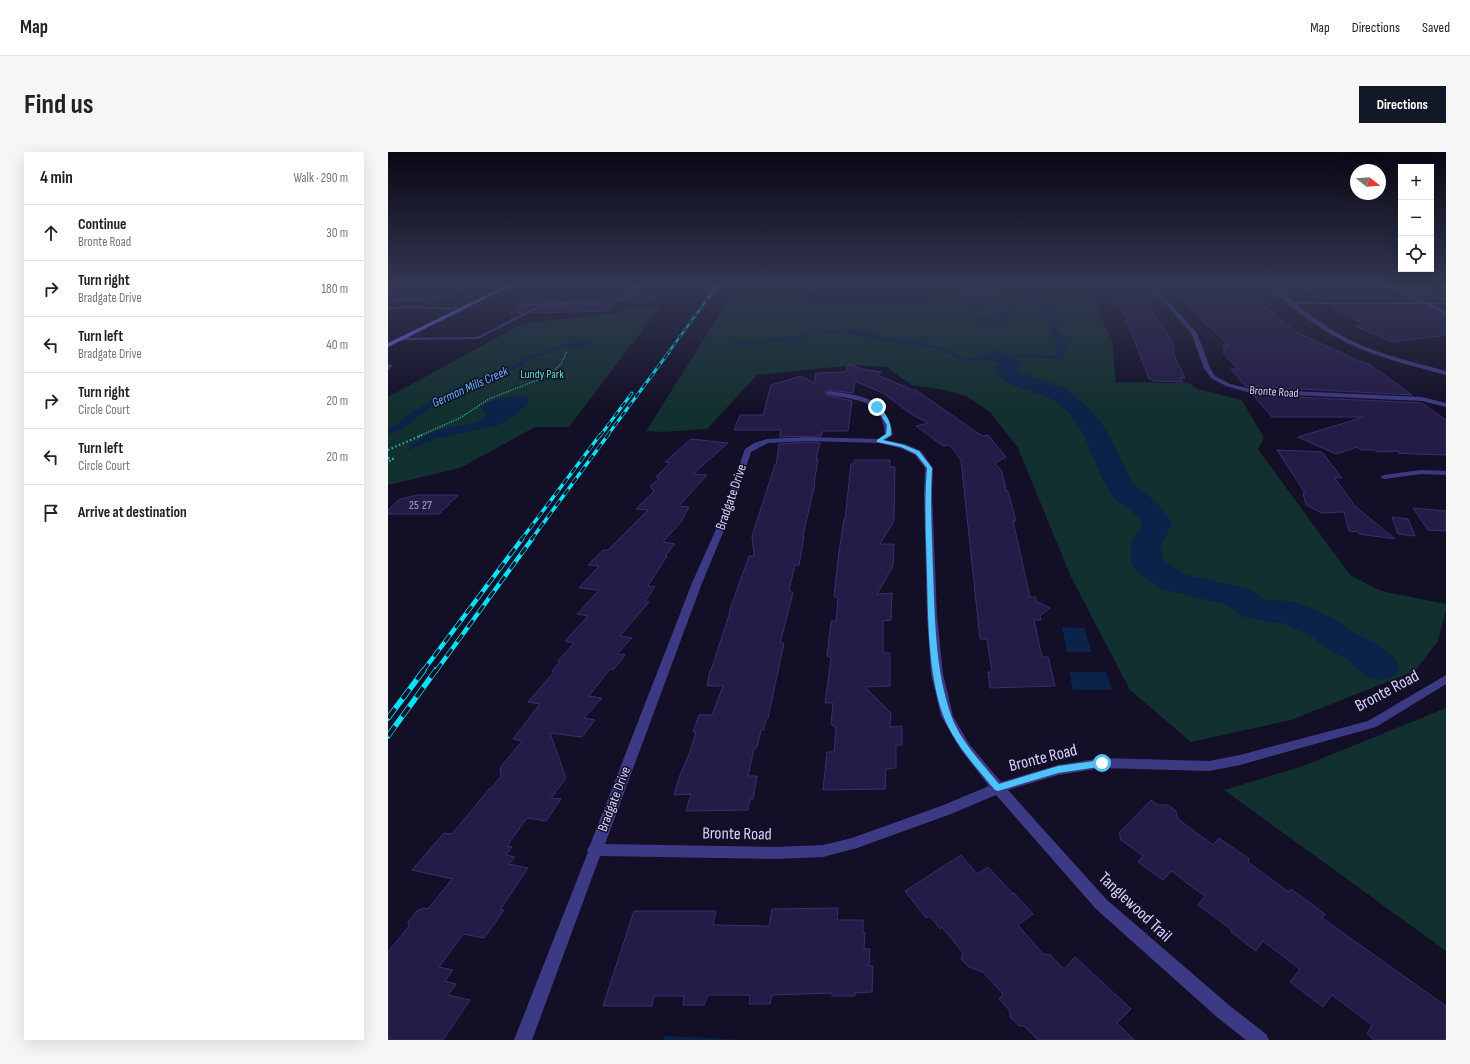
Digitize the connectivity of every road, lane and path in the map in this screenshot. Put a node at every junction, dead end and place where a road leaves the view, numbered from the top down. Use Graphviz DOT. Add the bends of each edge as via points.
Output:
graph roads {
  1 [pos="425,327"];
  2 [pos="500,327"];
  3 [pos="1189,327"];
  4 [pos="1326,327"];
  5 [pos="401,339"];
  6 [pos="388,345"];
  7 [pos="567,351"];
  8 [pos="388,365"];
  9 [pos="388,369"];
  10 [pos="1446,373"];
  11 [pos="828,393"];
  12 [pos="1446,405"];
  13 [pos="879,441"];
  14 [pos="388,450"];
  15 [pos="388,458"];
  16 [pos="388,462"];
  17 [pos="1446,473"];
  18 [pos="1384,477"];
  19 [pos="1446,679"];
  20 [pos="998,788"];
  21 [pos="594,850"];
  22 [pos="523,1040"];
  23 [pos="1260,1040"];
  1 -- 5 [label="main road"];
  2 -- 5 [label="lane" via="480,338"];
  3 -- 12 [label="street, Bronte Road" via="1194,333 1207,368 1214,377 1228,385 1251,391 1422,399"];
  4 -- 10 [label="street" via="1350,341 1399,360"];
  5 -- 6 [label="main road"];
  7 -- 14 [label="path" via="561,364 553,372 489,400 460,418"];
  8 -- 9 [label="lane" via="391,365"];
  11 -- 13 [label="street" via="860,397 877,407 889,425 889,435"];
  13 -- 20 [label="street, Bradgate Drive" via="918,452 930,468 928,493 932,616 937,674 947,716 965,747"];
  13 -- 21 [label="street, Bradgate Drive" via="767,441 748,450 726,516 697,583"];
  15 -- 16 [label="path" via="393,459"];
  17 -- 18 [label="street" via="1421,472"];
  19 -- 20 [label="street, Bronte Road" via="1372,724 1240,760 1210,766 1102,763 1058,770"];
  20 -- 21 [label="street, Bronte Road" via="892,830 823,851 775,853"];
  20 -- 23 [label="street, Tanglewood Trail" via="1101,904 1224,1012"];
  21 -- 22 [label="street, Bradgate Drive"];
}
